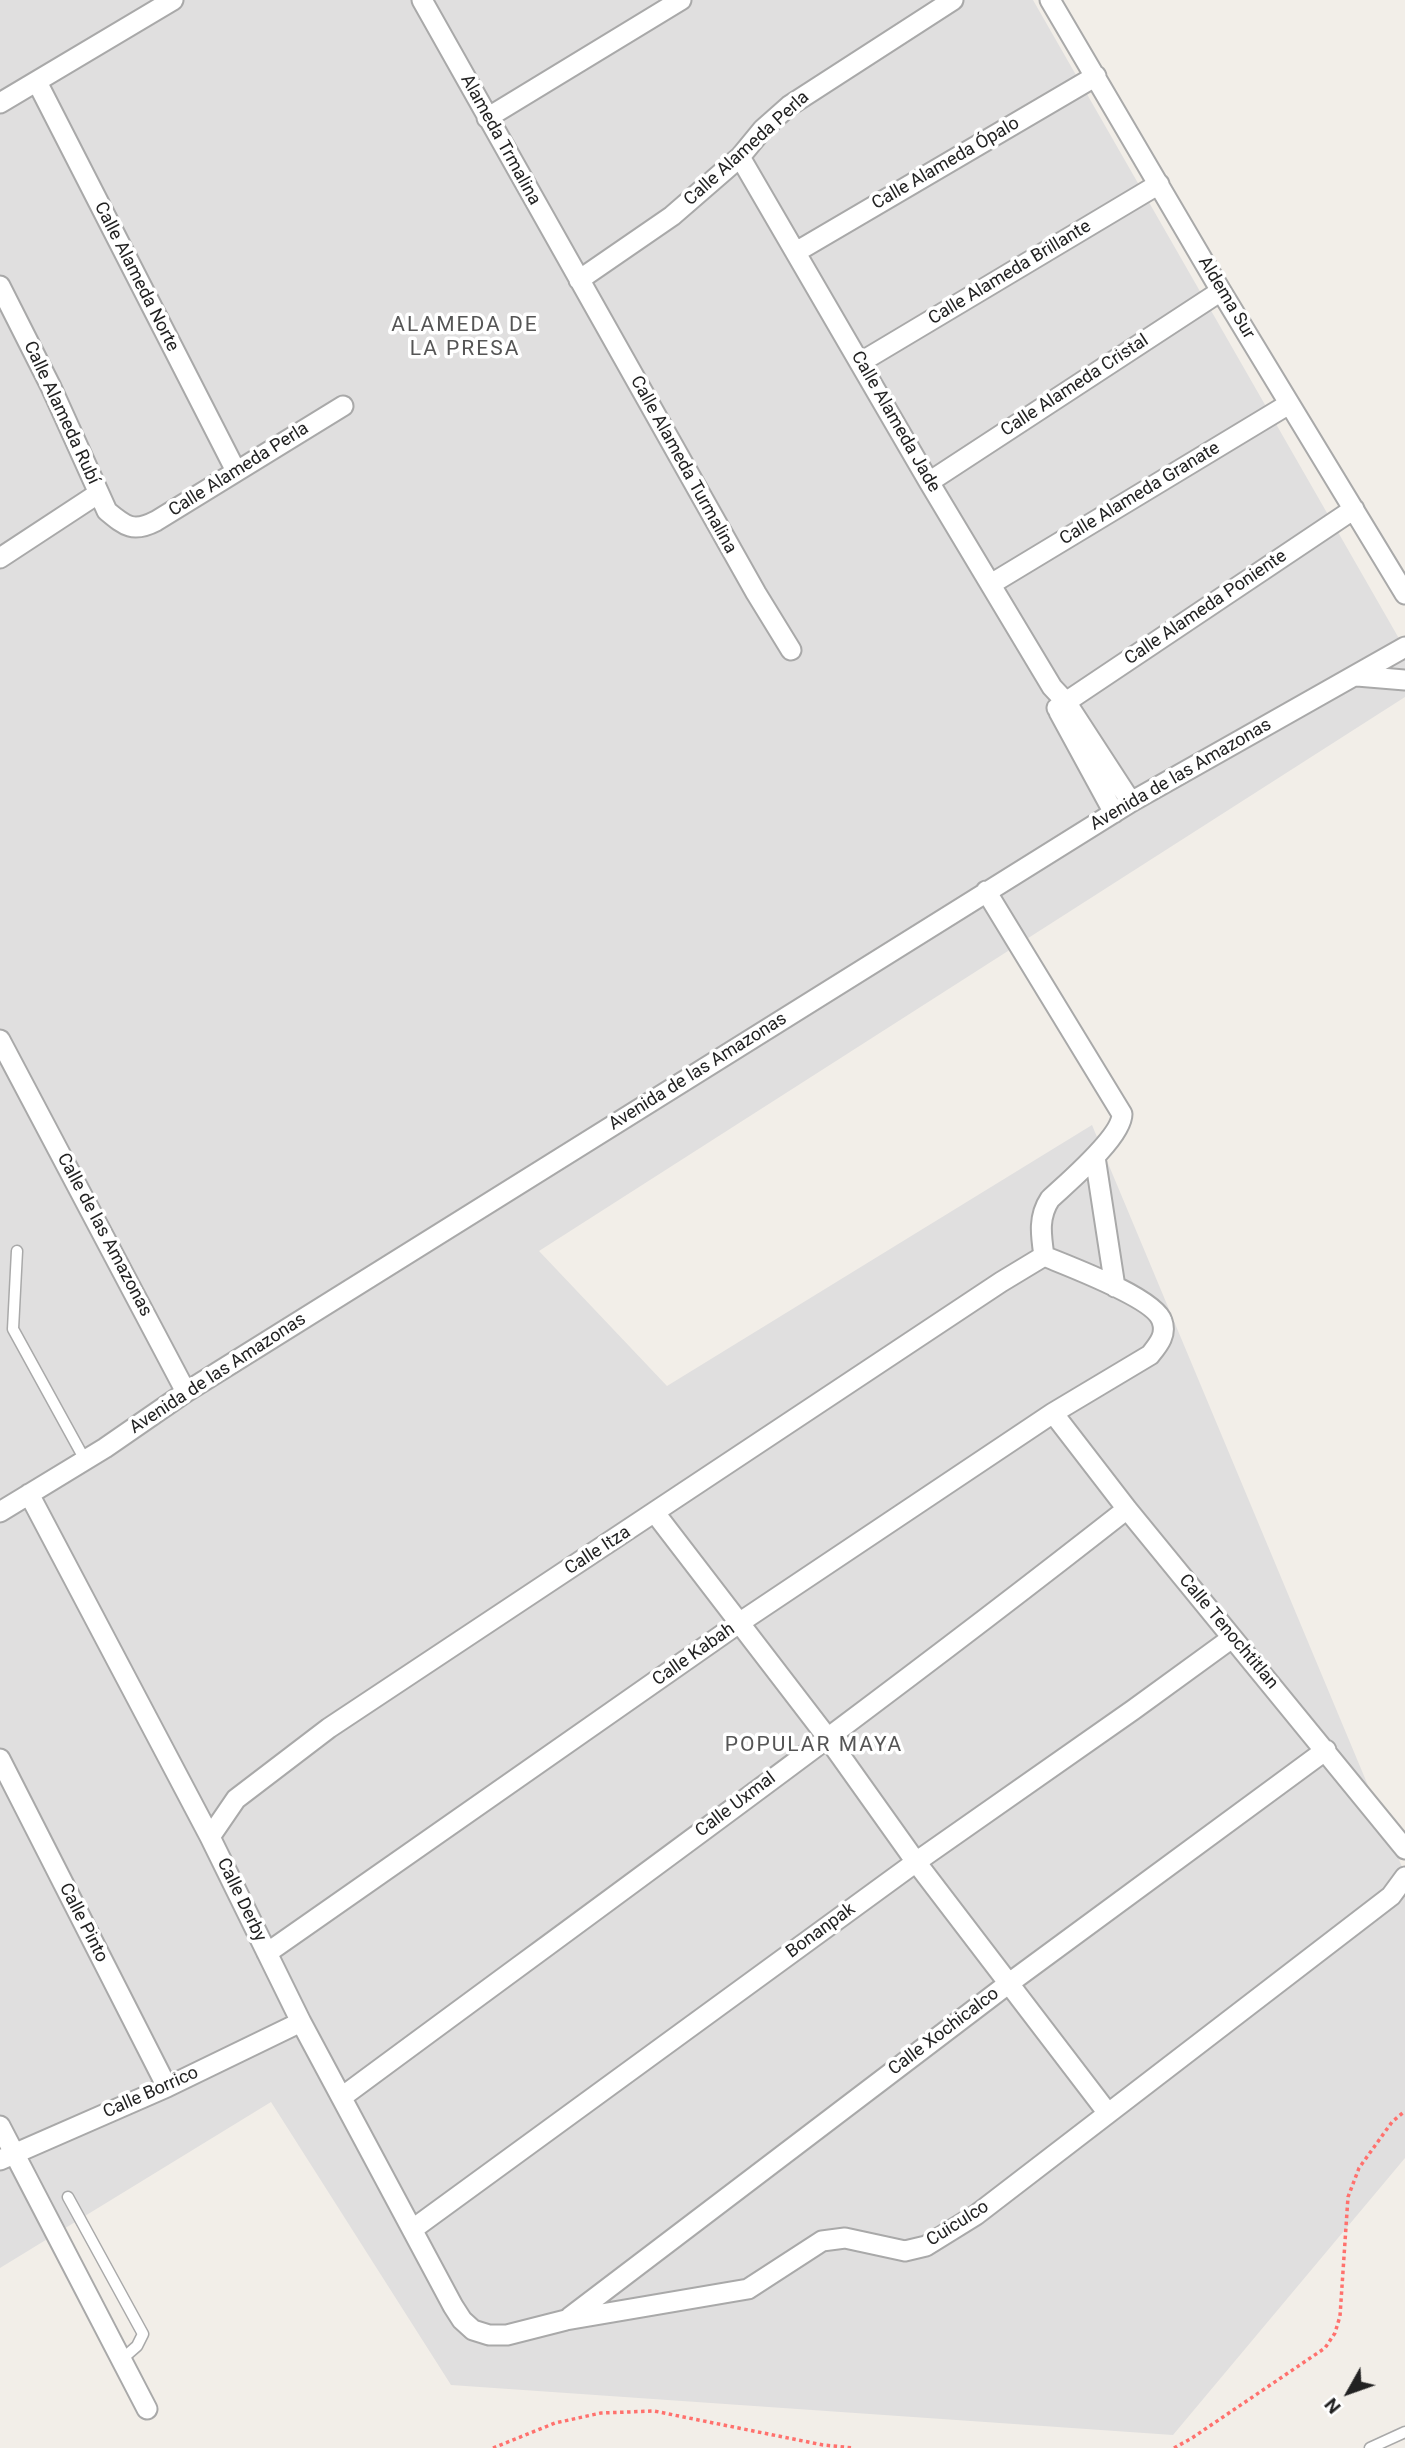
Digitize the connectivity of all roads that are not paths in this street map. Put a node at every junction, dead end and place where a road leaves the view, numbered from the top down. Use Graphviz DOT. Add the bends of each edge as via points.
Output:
graph roads {
  1 [pos="173,0"];
  2 [pos="422,0"];
  3 [pos="681,0"];
  4 [pos="953,0"];
  5 [pos="1050,0"];
  6 [pos="1096,76"];
  7 [pos="37,82"];
  8 [pos="0,103"];
  9 [pos="488,118"];
  10 [pos="740,157"];
  11 [pos="1159,184"];
  12 [pos="796,251"];
  13 [pos="579,280"];
  14 [pos="0,286"];
  15 [pos="1221,291"];
  16 [pos="861,362"];
  17 [pos="1289,404"];
  18 [pos="343,406"];
  19 [pos="236,471"];
  20 [pos="929,481"];
  21 [pos="99,493"];
  22 [pos="1354,509"];
  23 [pos="134,528"];
  24 [pos="0,558"];
  25 [pos="991,584"];
  26 [pos="1405,594"];
  27 [pos="1405,647"];
  28 [pos="790,650"];
  29 [pos="1356,676"];
  30 [pos="1405,680"];
  31 [pos="1062,705"];
  32 [pos="1131,802"];
  33 [pos="1114,813"];
  34 [pos="986,891"];
  35 [pos="0,1040"];
  36 [pos="1095,1157"];
  37 [pos="17,1251"];
  38 [pos="1044,1256"];
  39 [pos="1115,1287"];
  40 [pos="186,1392"];
  41 [pos="1053,1413"];
  42 [pos="85,1460"];
  43 [pos="29,1494"];
  44 [pos="1127,1509"];
  45 [pos="0,1512"];
  46 [pos="655,1513"];
  47 [pos="739,1623"];
  48 [pos="1232,1637"];
  49 [pos="827,1737"];
  50 [pos="1326,1750"];
  51 [pos="0,1759"];
  52 [pos="210,1837"];
  53 [pos="1405,1849"];
  54 [pos="916,1862"];
  55 [pos="1405,1877"];
  56 [pos="267,1953"];
  57 [pos="1008,1984"];
  58 [pos="301,2022"];
  59 [pos="167,2087"];
  60 [pos="342,2098"];
  61 [pos="1107,2112"];
  62 [pos="0,2126"];
  63 [pos="7,2157"];
  64 [pos="68,2197"];
  65 [pos="413,2228"];
  66 [pos="453,2306"];
  67 [pos="566,2320"];
  68 [pos="121,2360"];
  69 [pos="147,2409"];
  70 [pos="1405,2432"];
  71 [pos="1370,2448"];
  1 -- 7 [label="street"];
  2 -- 9 [label="street, Alameda Trmalina"];
  3 -- 9 [label="street"];
  4 -- 10 [label="street, Calle Alameda Perla" via="799,98 763,129"];
  5 -- 6 [label="street, Aldema Sur"];
  6 -- 11 [label="street, Aldema Sur"];
  6 -- 12 [label="street, Calle Alameda Ópalo"];
  7 -- 8 [label="street"];
  7 -- 19 [label="street, Calle Alameda Norte"];
  9 -- 13 [label="street, Alameda Trmalina"];
  10 -- 12 [label="street, Calle Alameda Jade"];
  10 -- 13 [label="street, Calle Alameda Perla" via="672,216"];
  11 -- 15 [label="street, Aldema Sur"];
  11 -- 16 [label="street, Calle Alameda Brillante"];
  12 -- 16 [label="street, Calle Alameda Jade"];
  13 -- 28 [label="street, Calle Alameda Turmalina"];
  14 -- 21 [label="street, Calle Alameda Rubí"];
  15 -- 17 [label="street, Aldema Sur"];
  15 -- 20 [label="street, Calle Alameda Cristal"];
  16 -- 20 [label="street, Calle Alameda Jade"];
  17 -- 22 [label="street, Aldema Sur"];
  17 -- 25 [label="street, Calle Alameda Granate"];
  18 -- 19 [label="street, Calle Alameda Perla"];
  19 -- 23 [label="street, Calle Alameda Perla" via="156,521"];
  20 -- 25 [label="street, Calle Alameda Jade"];
  21 -- 23 [label="street, Calle Alameda Rubí" via="107,511"];
  21 -- 24 [label="street"];
  22 -- 26 [label="street, Aldema Sur"];
  22 -- 31 [label="street, Calle Alameda Poniente"];
  25 -- 31 [label="street, Calle Alameda Jade"];
  27 -- 29 [label="street, Avenida de las Amazonas"];
  29 -- 30 [label="street"];
  29 -- 32 [label="street, Avenida de las Amazonas"];
  31 -- 32 [label="street, Calle Alameda Jade"];
  31 -- 33 [label="street, Calle Alameda Jade"];
  32 -- 33 [label="street, Avenida de las Amazonas"];
  33 -- 34 [label="street, Avenida de las Amazonas"];
  34 -- 36 [label="street" via="1122,1114 1122,1122"];
  34 -- 40 [label="street, Avenida de las Amazonas"];
  35 -- 40 [label="street, Calle de las Amazonas"];
  36 -- 38 [label="street" via="1044,1207"];
  36 -- 39 [label="street"];
  37 -- 42 [label="lane" via="13,1329"];
  38 -- 39 [label="street"];
  38 -- 46 [label="street, Calle Itza"];
  39 -- 41 [label="street, Calle Kabah" via="1155,1309 1164,1329 1161,1341 1129,1369"];
  40 -- 42 [label="street, Avenida de las Amazonas"];
  41 -- 44 [label="street, Calle Tenochtitlan"];
  41 -- 47 [label="street, Calle Kabah"];
  42 -- 43 [label="street, Avenida de las Amazonas"];
  43 -- 45 [label="street, Avenida de las Amazonas"];
  43 -- 52 [label="street, Calle Derby"];
  44 -- 48 [label="street, Calle Tenochtitlan"];
  44 -- 49 [label="street, Calle Uxmal"];
  46 -- 47 [label="street"];
  46 -- 52 [label="street, Calle Itza" via="329,1728 236,1799"];
  47 -- 49 [label="street"];
  47 -- 56 [label="street, Calle Kabah"];
  48 -- 50 [label="street, Calle Tenochtitlan"];
  48 -- 54 [label="street, Bonanpak"];
  49 -- 54 [label="street"];
  49 -- 60 [label="street, Calle Uxmal"];
  50 -- 53 [label="street, Calle Tenochtitlan"];
  50 -- 57 [label="street, Calle Xochicalco"];
  51 -- 59 [label="street, Calle Pinto"];
  52 -- 56 [label="street, Calle Derby"];
  54 -- 57 [label="street"];
  54 -- 65 [label="street, Bonanpak"];
  55 -- 61 [label="street, Cuiculco" via="1391,1896"];
  56 -- 58 [label="street, Calle Derby"];
  57 -- 61 [label="street"];
  57 -- 67 [label="street, Calle Xochicalco"];
  58 -- 59 [label="street, Calle Borrico"];
  58 -- 60 [label="street, Calle Derby"];
  59 -- 63 [label="street, Calle Borrico"];
  60 -- 65 [label="street, Calle Derby"];
  61 -- 67 [label="street, Cuiculco" via="976,2215 926,2246 905,2251 845,2238 822,2241 748,2289"];
  62 -- 63 [label="street"];
  63 -- 68 [label="street"];
  64 -- 68 [label="lane" via="143,2334"];
  65 -- 66 [label="street, Calle Derby"];
  66 -- 67 [label="street, Cuiculco" via="473,2330 489,2335"];
  68 -- 69 [label="street"];
  70 -- 71 [label="lane"];
}
